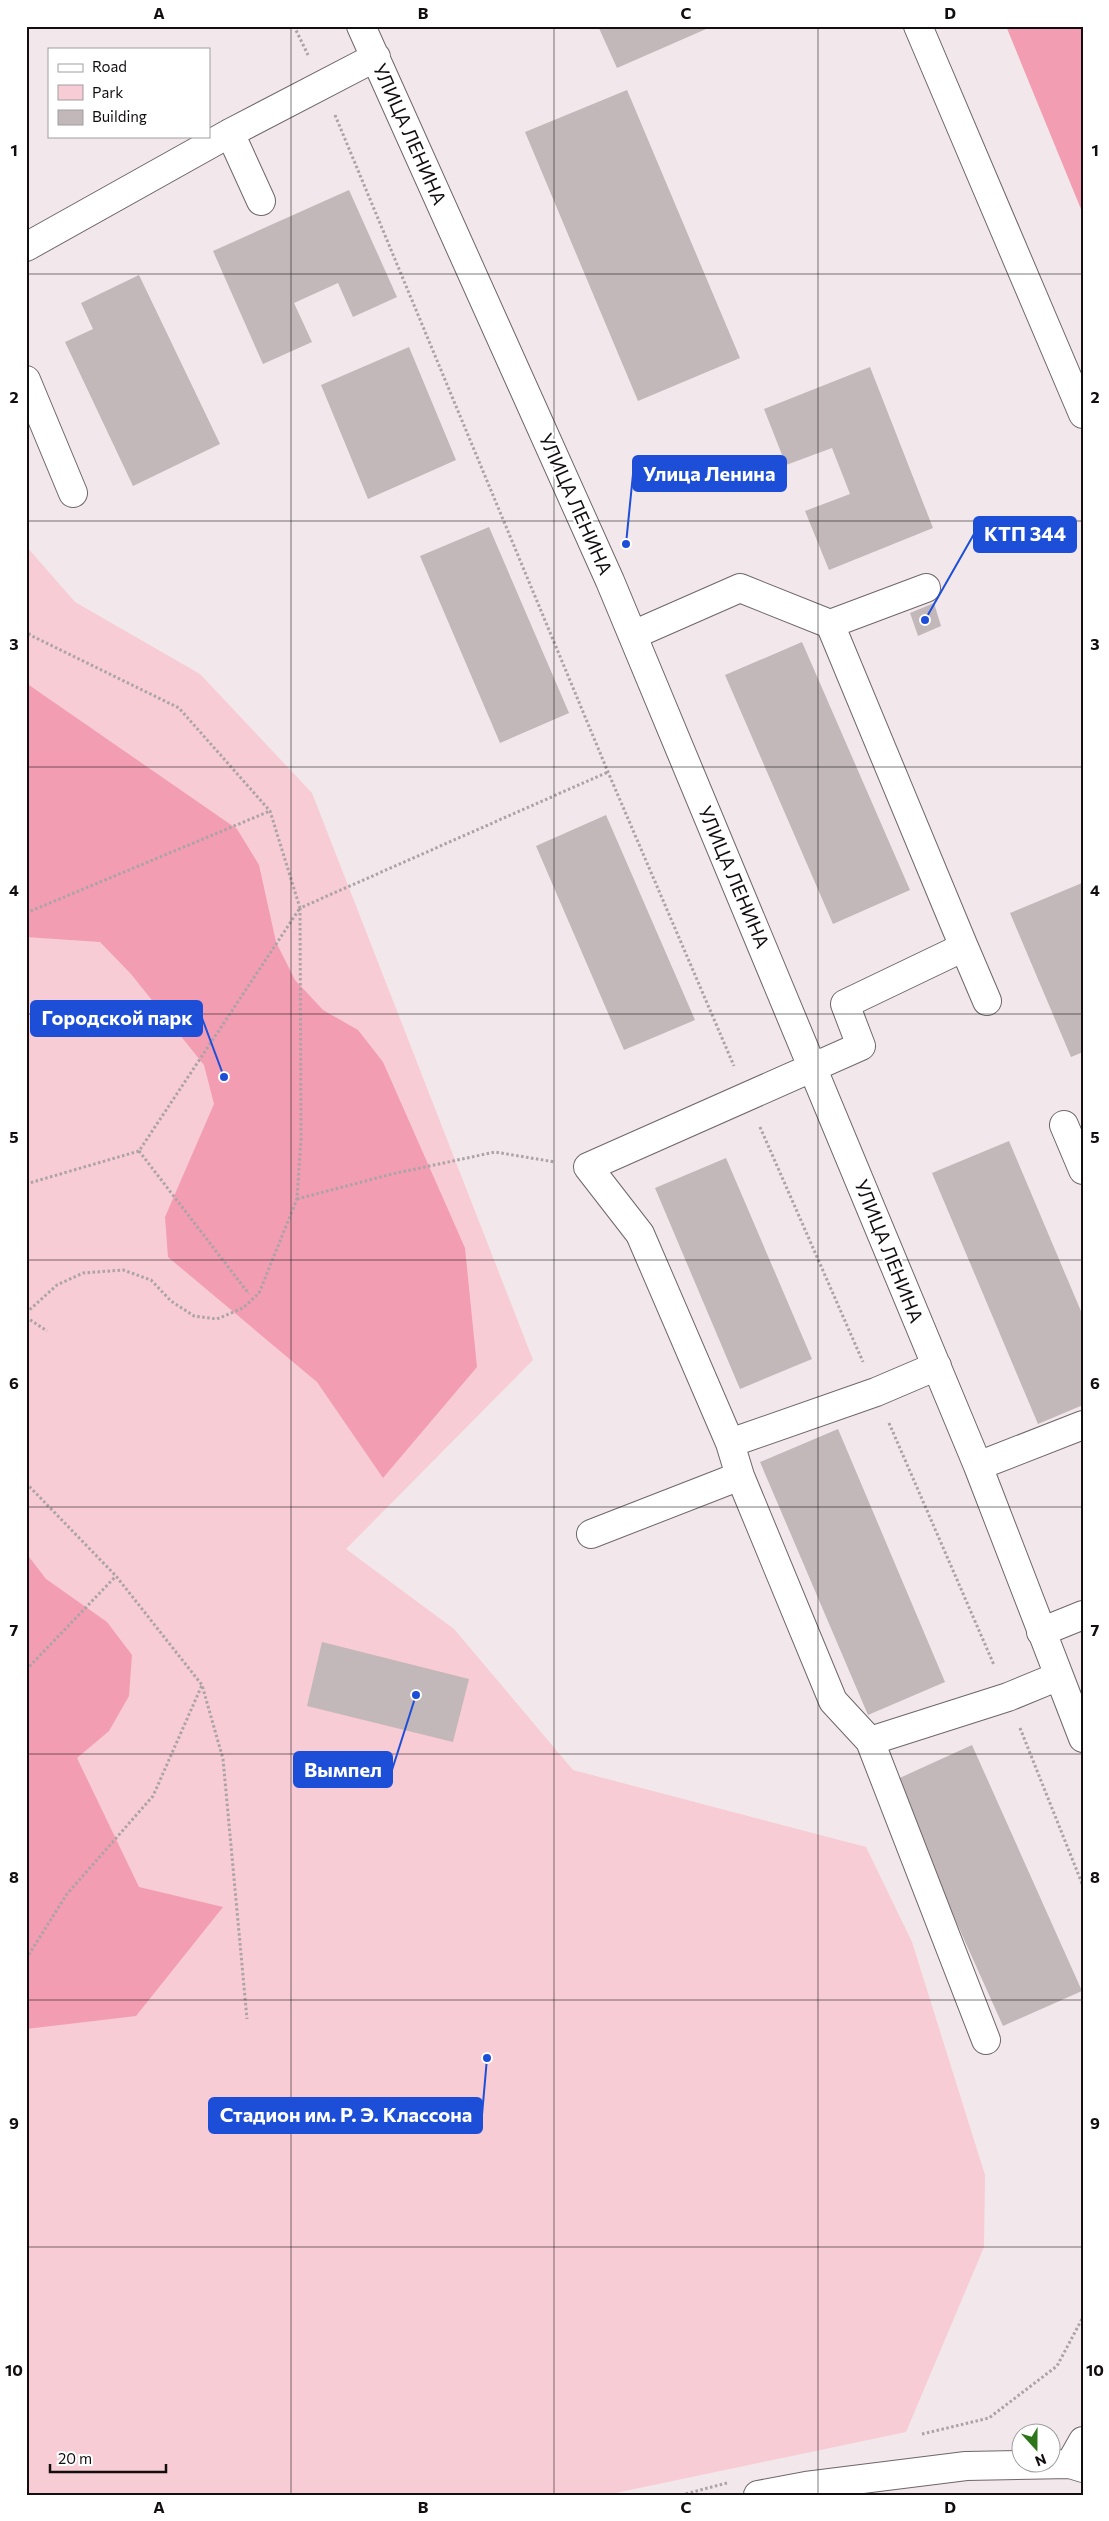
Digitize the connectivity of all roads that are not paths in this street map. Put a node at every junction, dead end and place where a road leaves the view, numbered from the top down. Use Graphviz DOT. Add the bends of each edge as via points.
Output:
graph roads {
  1 [pos="361,26"];
  2 [pos="918,26"];
  3 [pos="376,56"];
  4 [pos="230,133"];
  5 [pos="261,201"];
  6 [pos="26,248"];
  7 [pos="26,380"];
  8 [pos="1083,414"];
  9 [pos="73,493"];
  10 [pos="926,588"];
  11 [pos="830,624"];
  12 [pos="633,635"];
  13 [pos="964,947"];
  14 [pos="987,1001"];
  15 [pos="815,1068"];
  16 [pos="1064,1125"];
  17 [pos="1083,1170"];
  18 [pos="937,1366"];
  19 [pos="1083,1424"];
  20 [pos="730,1443"];
  21 [pos="978,1466"];
  22 [pos="740,1476"];
  23 [pos="591,1534"];
  24 [pos="1083,1615"];
  25 [pos="1041,1632"];
  26 [pos="1059,1676"];
  27 [pos="1083,1738"];
  28 [pos="870,1740"];
  29 [pos="986,2040"];
  30 [pos="1078,2458"];
  31 [pos="806,2490"];
  32 [pos="758,2495"];
  1 -- 3 [label="street, УЛИЦА ЛЕНИНА"];
  2 -- 8 [label="street"];
  3 -- 4 [label="street"];
  3 -- 12 [label="street, УЛИЦА ЛЕНИНА"];
  4 -- 5 [label="street"];
  4 -- 6 [label="street"];
  7 -- 9 [label="street"];
  10 -- 11 [label="street"];
  11 -- 12 [label="street" via="740,588"];
  11 -- 13 [label="street"];
  12 -- 15 [label="street, УЛИЦА ЛЕНИНА"];
  13 -- 14 [label="street"];
  13 -- 15 [label="street" via="844,1004 861,1046"];
  15 -- 18 [label="street, УЛИЦА ЛЕНИНА"];
  15 -- 20 [label="street" via="588,1167 640,1234"];
  16 -- 17 [label="street"];
  18 -- 20 [label="street" via="876,1392"];
  18 -- 21 [label="street, УЛИЦА ЛЕНИНА"];
  19 -- 21 [label="street"];
  20 -- 22 [label="street"];
  21 -- 25 [label="street, УЛИЦА ЛЕНИНА"];
  22 -- 23 [label="street"];
  22 -- 28 [label="street" via="832,1701"];
  24 -- 25 [label="street"];
  25 -- 26 [label="street, УЛИЦА ЛЕНИНА"];
  26 -- 27 [label="street, УЛИЦА ЛЕНИНА"];
  26 -- 28 [label="street" via="1008,1697"];
  28 -- 29 [label="street"];
  30 -- 31 [label="street" via="966,2466"];
  31 -- 32 [label="street"];
}
